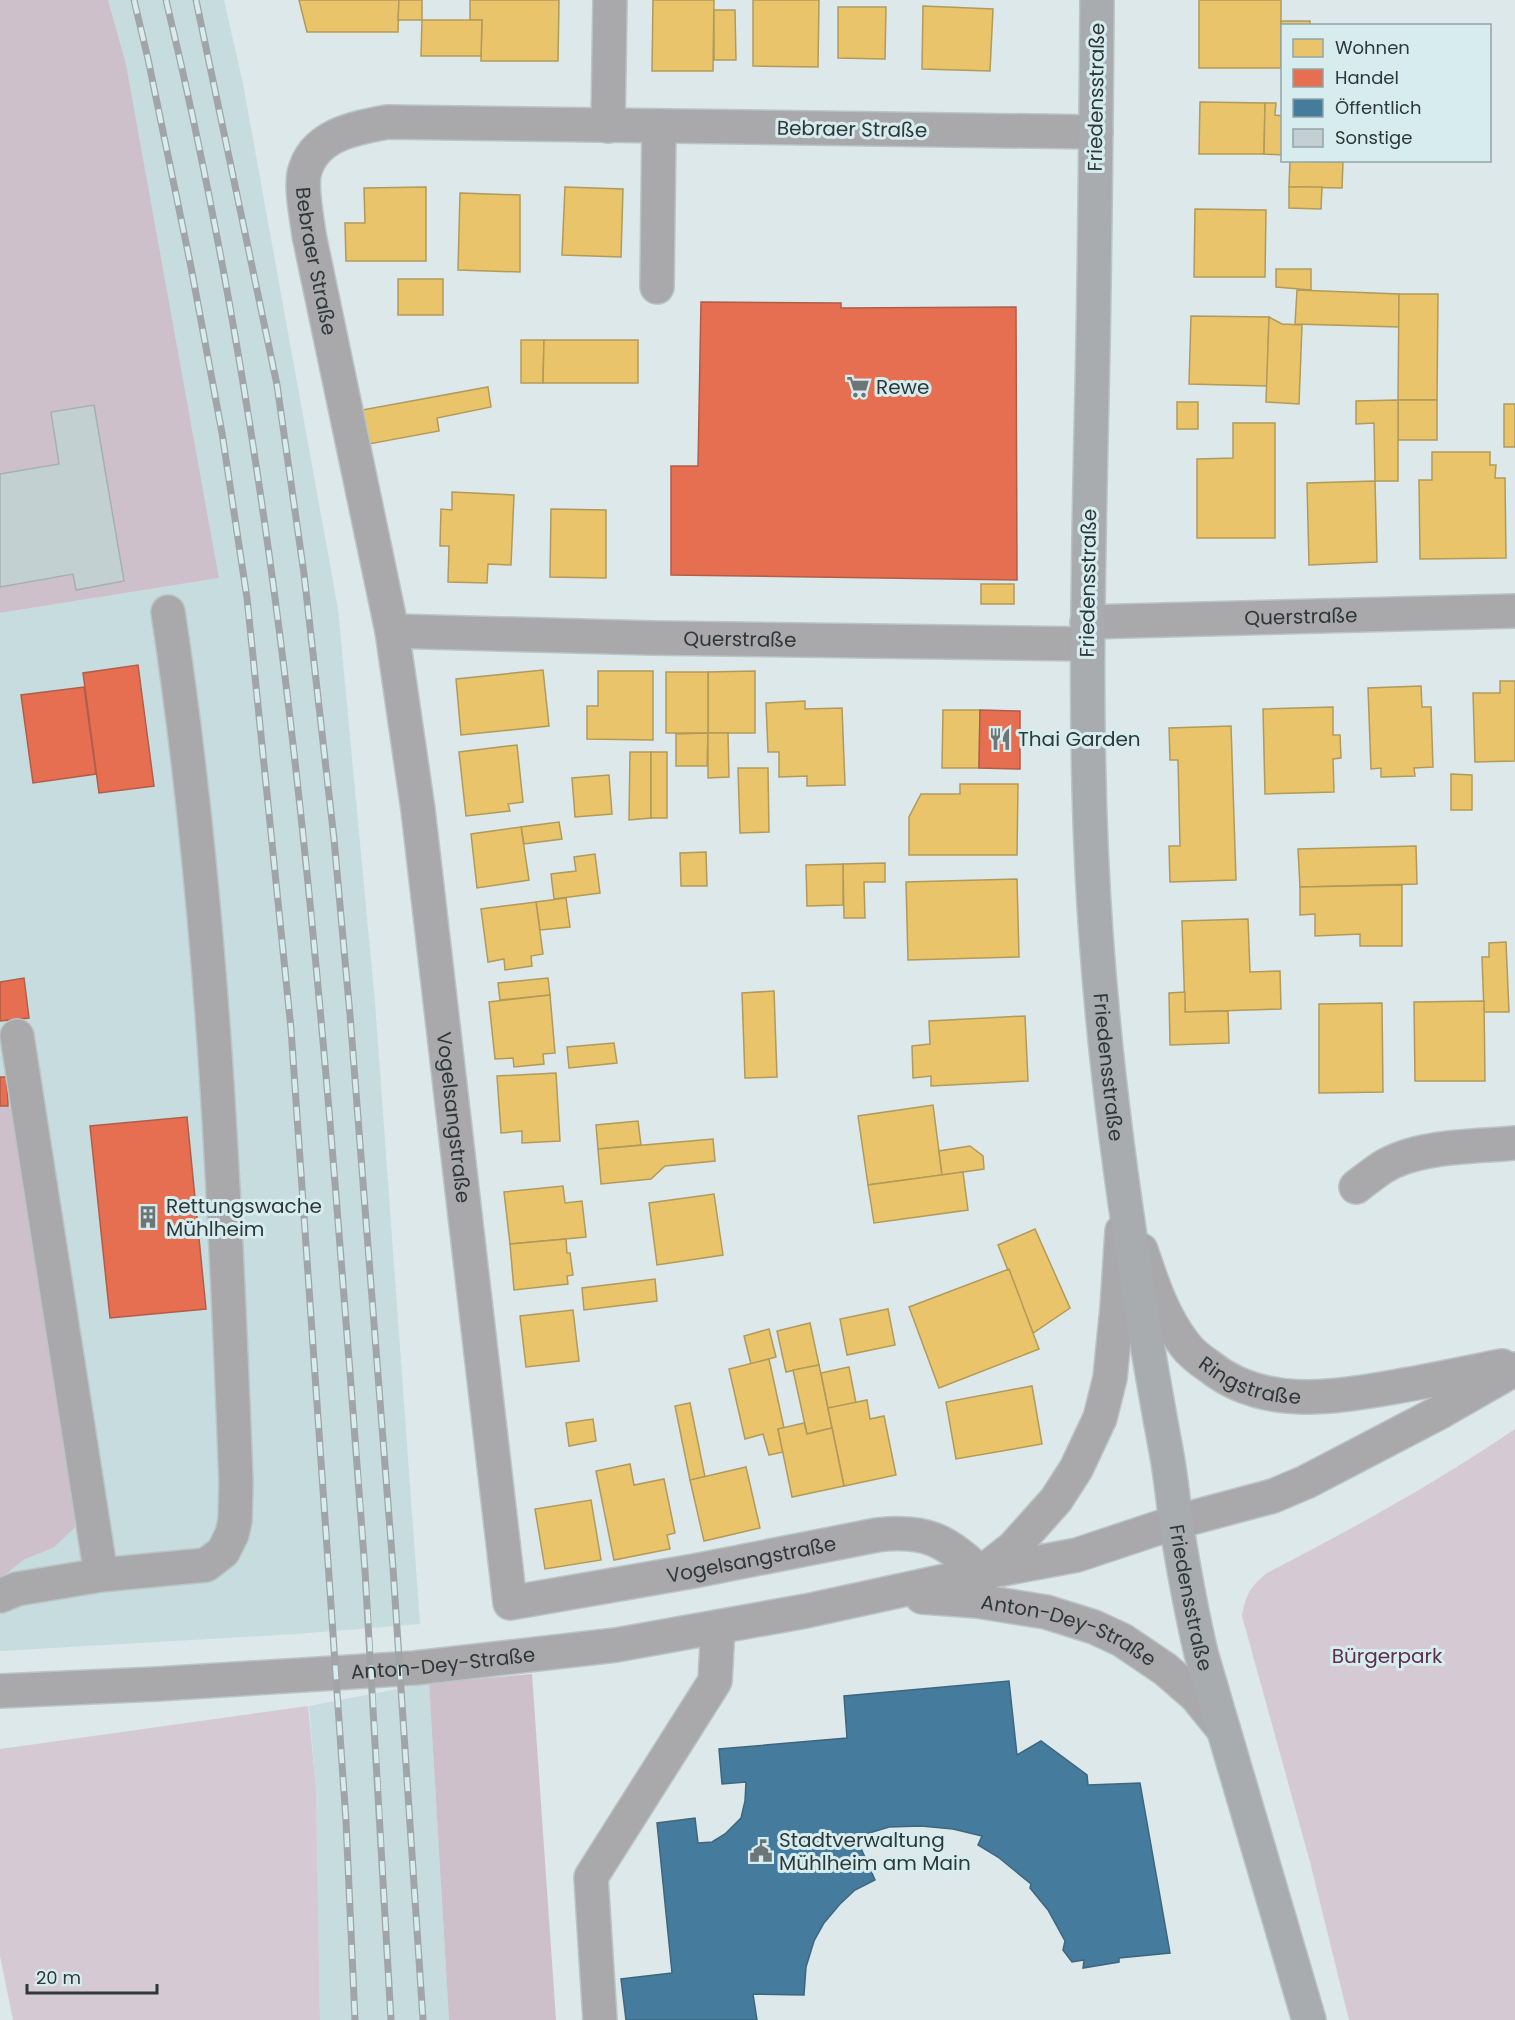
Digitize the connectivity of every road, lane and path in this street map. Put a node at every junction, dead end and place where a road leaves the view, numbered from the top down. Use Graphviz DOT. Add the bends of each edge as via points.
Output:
graph roads {
  1 [pos="610,0"];
  2 [pos="1097,0"];
  3 [pos="608,126"];
  4 [pos="659,126"];
  5 [pos="1096,132"];
  6 [pos="657,287"];
  7 [pos="1515,611"];
  8 [pos="168,612"];
  9 [pos="392,631"];
  10 [pos="1087,633"];
  11 [pos="17,1036"];
  12 [pos="1515,1143"];
  13 [pos="1119,1164"];
  14 [pos="1356,1187"];
  15 [pos="1515,1363"];
  16 [pos="1515,1370"];
  17 [pos="1176,1522"];
  18 [pos="981,1574"];
  19 [pos="101,1575"];
  20 [pos="882,1595"];
  21 [pos="0,1596"];
  22 [pos="718,1627"];
  23 [pos="0,1691"];
  24 [pos="1223,1729"];
  25 [pos="600,2020"];
  26 [pos="1309,2020"];
  1 -- 3 [label="street"];
  2 -- 5 [label="main road, Friedensstraße"];
  3 -- 4 [label="street, Bebraer Straße"];
  3 -- 9 [label="street, Bebraer Straße" via="387,122 345,131 328,139 311,157 304,175 309,236"];
  4 -- 5 [label="street, Bebraer Straße"];
  4 -- 6 [label="street"];
  5 -- 10 [label="main road, Friedensstraße"];
  7 -- 10 [label="street, Querstraße"];
  8 -- 19 [label="street" via="183,709 217,1068 232,1367 235,1521 223,1552 206,1564"];
  9 -- 10 [label="street, Querstraße" via="652,638"];
  9 -- 18 [label="street, Vogelsangstraße" via="418,810 500,1605 904,1532 943,1543"];
  10 -- 13 [label="main road, Friedensstraße" via="1096,933"];
  11 -- 19 [label="street"];
  12 -- 14 [label="street" via="1407,1156 1384,1166"];
  13 -- 15 [label="street, Ringstraße" via="1133,1226 1164,1313 1187,1348 1238,1384 1275,1395 1343,1396"];
  13 -- 17 [label="main road, Friedensstraße"];
  13 -- 18 [label="street, Friedensstraße" via="1122,1233 1117,1308 1110,1377 1100,1418 1056,1500 1013,1548"];
  16 -- 17 [label="street" via="1306,1482 1273,1496"];
  17 -- 18 [label="street, Anton-Dey-Straße" via="1077,1555"];
  17 -- 24 [label="main road, Friedensstraße" via="1194,1620"];
  18 -- 20 [label="street, Anton-Dey-Straße"];
  19 -- 21 [label="street" via="17,1588"];
  20 -- 22 [label="street, Anton-Dey-Straße"];
  20 -- 24 [label="street, Anton-Dey-Straße" via="978,1601 1046,1612 1094,1627 1122,1640 1165,1669 1196,1696"];
  22 -- 23 [label="street, Anton-Dey-Straße" via="616,1645 415,1668"];
  22 -- 25 [label="street" via="715,1681 591,1877"];
  24 -- 26 [label="main road, Friedensstraße"];
}
